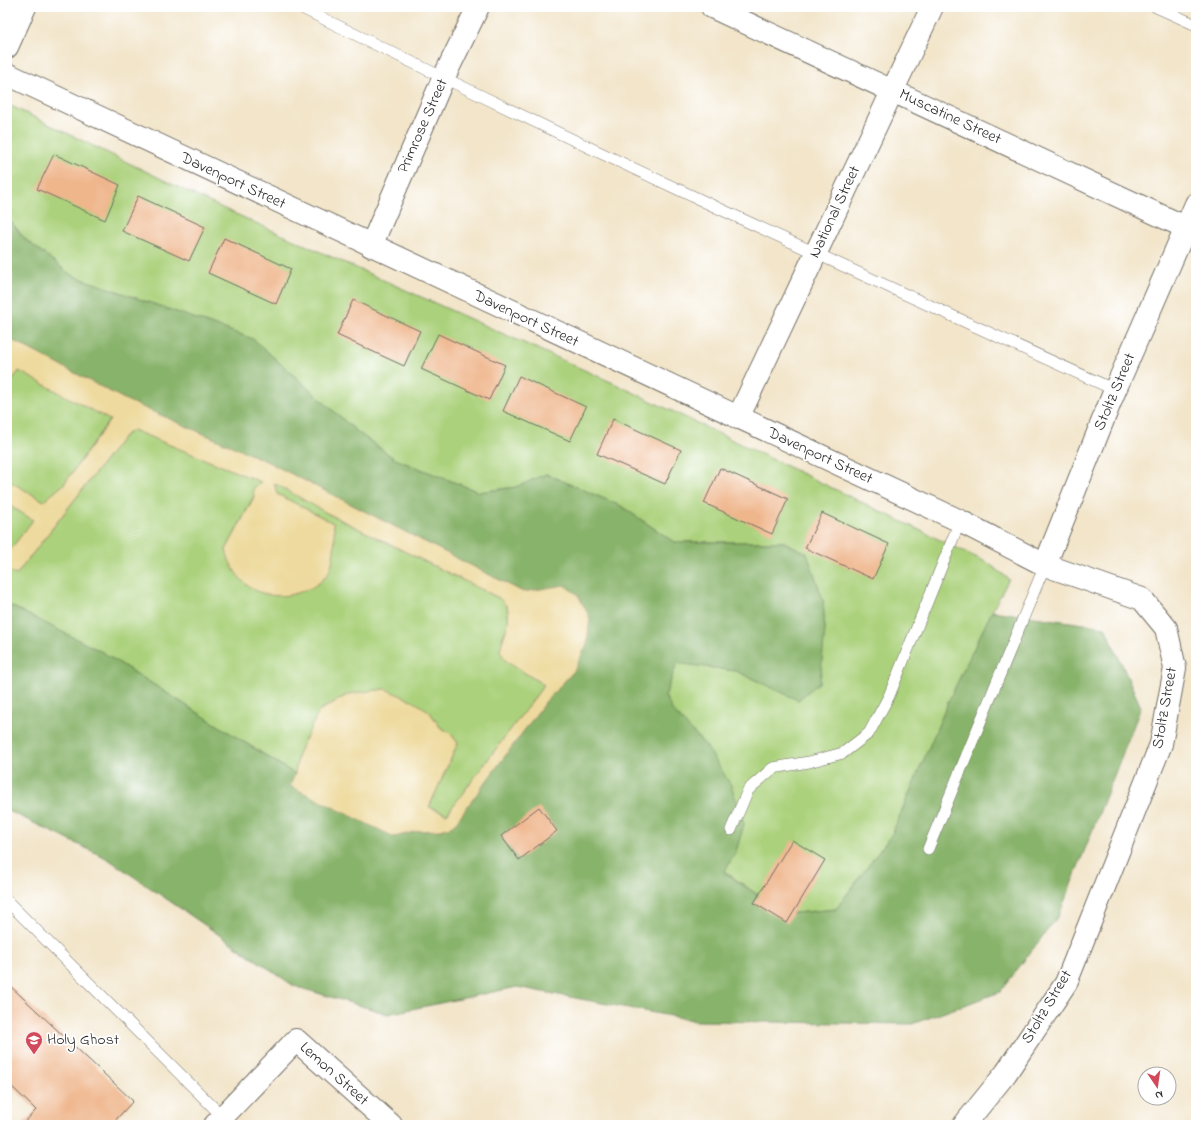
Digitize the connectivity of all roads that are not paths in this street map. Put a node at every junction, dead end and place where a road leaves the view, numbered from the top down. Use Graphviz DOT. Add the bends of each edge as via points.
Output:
graph roads {
  1 [pos="25,7"];
  2 [pos="300,7"];
  3 [pos="478,7"];
  4 [pos="712,7"];
  5 [pos="932,7"];
  6 [pos="1156,7"];
  7 [pos="1196,24"];
  8 [pos="7,47"];
  9 [pos="7,74"];
  10 [pos="443,78"];
  11 [pos="893,91"];
  12 [pos="1196,204"];
  13 [pos="1187,228"];
  14 [pos="371,246"];
  15 [pos="815,254"];
  16 [pos="1115,390"];
  17 [pos="738,418"];
  18 [pos="960,521"];
  19 [pos="1045,565"];
  20 [pos="731,830"];
  21 [pos="928,849"];
  22 [pos="7,902"];
  23 [pos="219,1121"];
  24 [pos="391,1125"];
  25 [pos="964,1125"];
  1 -- 8 [label="street"];
  2 -- 10 [label="lane"];
  3 -- 10 [label="street, Primrose Street"];
  4 -- 11 [label="street, Muscatine Street"];
  5 -- 11 [label="street, National Street"];
  6 -- 7 [label="lane"];
  9 -- 14 [label="street, Davenport Street"];
  10 -- 14 [label="street, Primrose Street"];
  10 -- 15 [label="lane"];
  11 -- 13 [label="street, Muscatine Street"];
  11 -- 15 [label="street, National Street"];
  12 -- 13 [label="street, Stoltz Street"];
  13 -- 16 [label="street, Stoltz Street"];
  14 -- 17 [label="street, Davenport Street"];
  15 -- 16 [label="lane"];
  15 -- 17 [label="street, National Street"];
  16 -- 19 [label="street, Stoltz Street"];
  17 -- 18 [label="street, Davenport Street"];
  18 -- 19 [label="street, Davenport Street"];
  18 -- 20 [label="lane" via="889,696 869,733 843,753 773,768 748,790"];
  19 -- 21 [label="lane"];
  19 -- 25 [label="street, Stoltz Street" via="1142,599 1166,628 1175,668 1162,744 1066,983 1006,1073"];
  22 -- 23 [label="lane"];
  23 -- 24 [label="street, Lemon Street" via="296,1040"];
}
